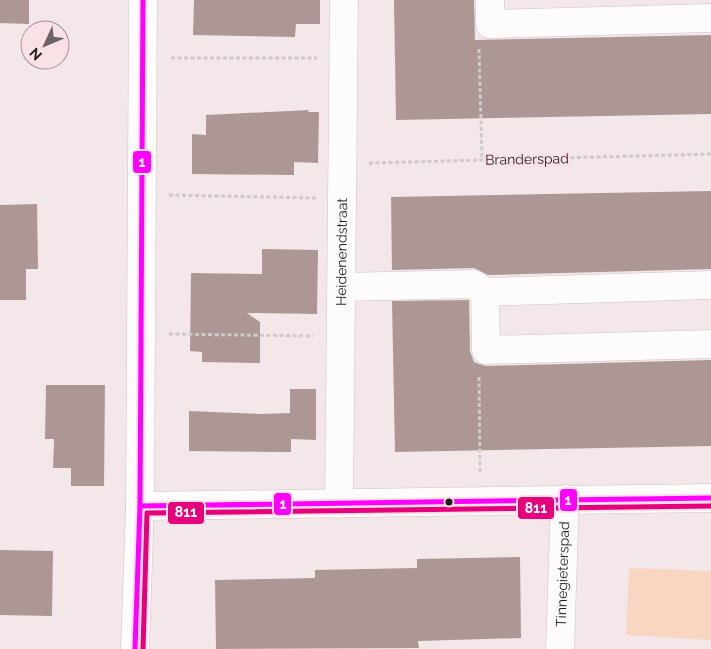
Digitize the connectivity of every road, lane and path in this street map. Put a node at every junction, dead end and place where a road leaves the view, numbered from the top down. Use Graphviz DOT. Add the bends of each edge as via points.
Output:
graph roads {
  1 [pos="143,0"];
  2 [pos="344,0"];
  3 [pos="490,12"];
  4 [pos="711,18"];
  5 [pos="142,58"];
  6 [pos="344,58"];
  7 [pos="711,154"];
  8 [pos="482,160"];
  9 [pos="343,164"];
  10 [pos="141,194"];
  11 [pos="342,199"];
  12 [pos="711,285"];
  13 [pos="342,288"];
  14 [pos="485,292"];
  15 [pos="141,334"];
  16 [pos="341,336"];
  17 [pos="711,344"];
  18 [pos="486,350"];
  19 [pos="711,498"];
  20 [pos="565,499"];
  21 [pos="480,501"];
  22 [pos="340,504"];
  23 [pos="140,506"];
  24 [pos="135,649"];
  25 [pos="560,649"];
  1 -- 5 [label="street"];
  2 -- 6 [label="street, Heidenendstraat"];
  3 -- 4 [label="street"];
  3 -- 8 [label="path" via="479,36"];
  5 -- 6 [label="path"];
  5 -- 10 [label="street"];
  6 -- 9 [label="street, Heidenendstraat"];
  7 -- 8 [label="path, Branderspad"];
  8 -- 9 [label="path, Branderspad"];
  9 -- 11 [label="street, Heidenendstraat"];
  10 -- 11 [label="path"];
  10 -- 15 [label="street"];
  11 -- 13 [label="street, Heidenendstraat"];
  12 -- 14 [label="street"];
  13 -- 14 [label="street" via="474,284"];
  13 -- 16 [label="street, Heidenendstraat"];
  14 -- 18 [label="street"];
  15 -- 16 [label="path"];
  15 -- 23 [label="street"];
  16 -- 22 [label="street, Heidenendstraat"];
  17 -- 18 [label="street"];
  18 -- 21 [label="path" via="478,361"];
  19 -- 20 [label="street"];
  20 -- 21 [label="street"];
  20 -- 25 [label="street, Tinnegieterspad"];
  21 -- 22 [label="street"];
  22 -- 23 [label="street"];
  23 -- 24 [label="street"];
}
